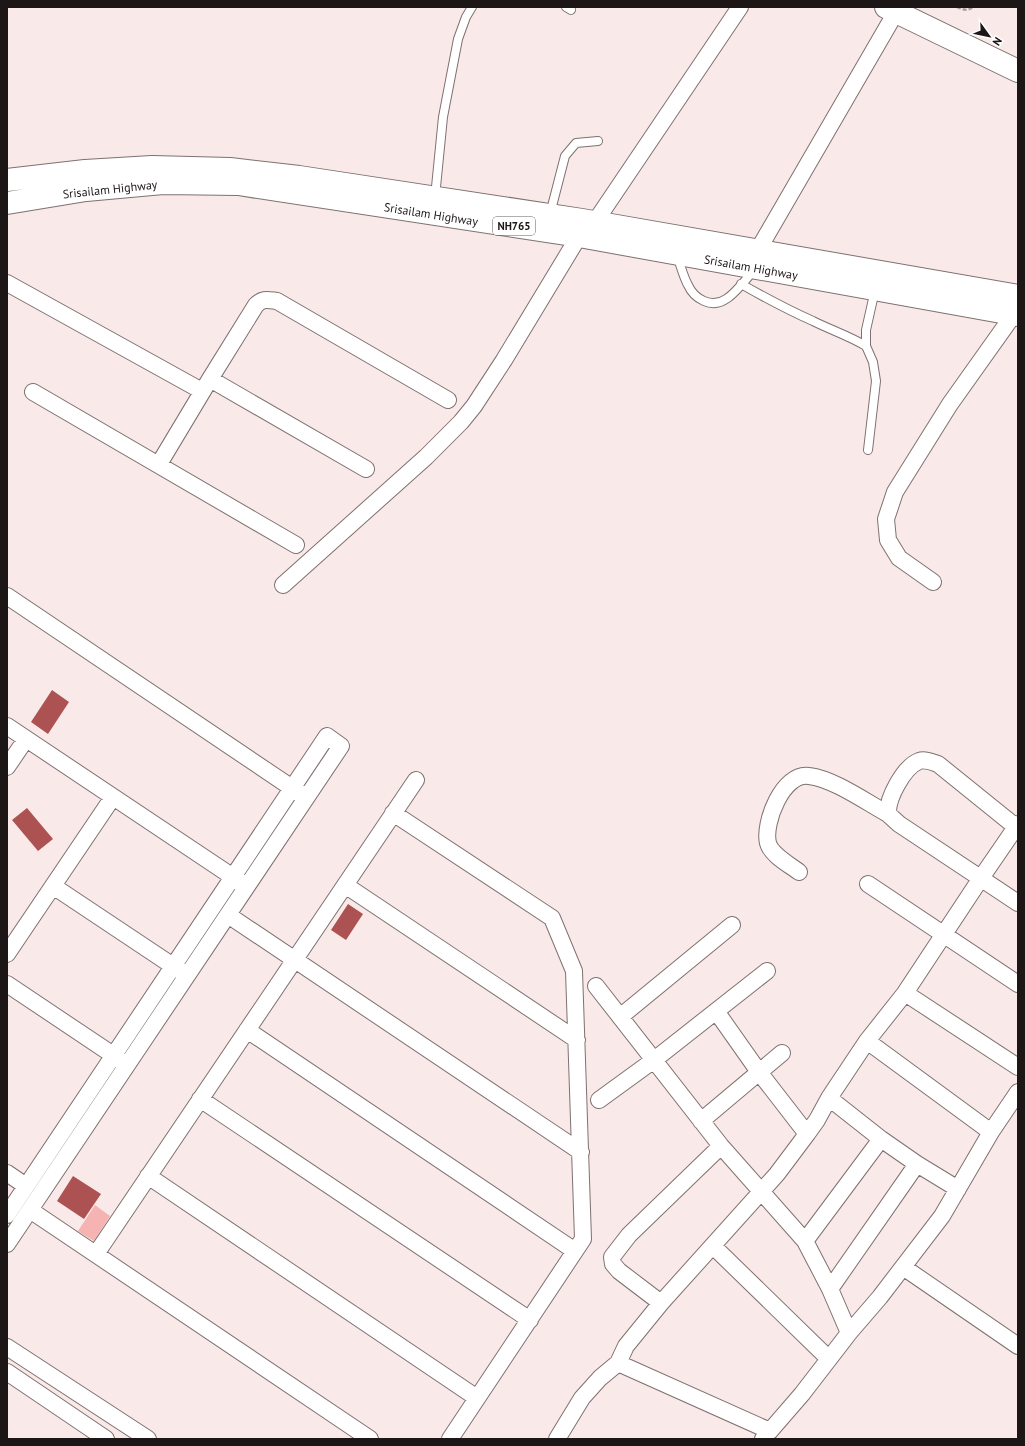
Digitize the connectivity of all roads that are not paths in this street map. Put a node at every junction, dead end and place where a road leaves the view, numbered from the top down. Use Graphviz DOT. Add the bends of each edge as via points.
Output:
graph roads {
  1 [pos="472,7"];
  2 [pos="740,7"];
  3 [pos="891,9"];
  4 [pos="1018,72"];
  5 [pos="598,142"];
  6 [pos="7,180"];
  7 [pos="435,197"];
  8 [pos="7,203"];
  9 [pos="549,215"];
  10 [pos="587,229"];
  11 [pos="675,253"];
  12 [pos="757,259"];
  13 [pos="7,283"];
  14 [pos="741,284"];
  15 [pos="875,289"];
  16 [pos="1017,303"];
  17 [pos="866,346"];
  18 [pos="206,385"];
  19 [pos="34,392"];
  20 [pos="448,400"];
  21 [pos="868,450"];
  22 [pos="159,464"];
  23 [pos="366,469"];
  24 [pos="296,545"];
  25 [pos="933,582"];
  26 [pos="283,586"];
  27 [pos="7,596"];
  28 [pos="7,726"];
  29 [pos="26,739"];
  30 [pos="7,767"];
  31 [pos="416,780"];
  32 [pos="292,788"];
  33 [pos="113,797"];
  34 [pos="306,798"];
  35 [pos="393,813"];
  36 [pos="888,814"];
  37 [pos="1017,826"];
  38 [pos="799,872"];
  39 [pos="233,876"];
  40 [pos="981,878"];
  41 [pos="868,884"];
  42 [pos="345,885"];
  43 [pos="53,886"];
  44 [pos="247,886"];
  45 [pos="1018,903"];
  46 [pos="228,915"];
  47 [pos="732,925"];
  48 [pos="943,935"];
  49 [pos="7,954"];
  50 [pos="294,960"];
  51 [pos="173,966"];
  52 [pos="767,971"];
  53 [pos="187,975"];
  54 [pos="7,984"];
  55 [pos="1018,984"];
  56 [pos="596,986"];
  57 [pos="905,993"];
  58 [pos="716,1011"];
  59 [pos="620,1017"];
  60 [pos="247,1030"];
  61 [pos="577,1040"];
  62 [pos="868,1041"];
  63 [pos="782,1053"];
  64 [pos="114,1055"];
  65 [pos="654,1060"];
  66 [pos="127,1064"];
  67 [pos="1018,1067"];
  68 [pos="760,1072"];
  69 [pos="1018,1092"];
  70 [pos="829,1098"];
  71 [pos="200,1099"];
  72 [pos="599,1100"];
  73 [pos="701,1121"];
  74 [pos="991,1132"];
  75 [pos="807,1134"];
  76 [pos="881,1139"];
  77 [pos="721,1146"];
  78 [pos="580,1152"];
  79 [pos="917,1164"];
  80 [pos="7,1173"];
  81 [pos="148,1176"];
  82 [pos="26,1186"];
  83 [pos="958,1189"];
  84 [pos="760,1192"];
  85 [pos="30,1210"];
  86 [pos="7,1215"];
  87 [pos="805,1241"];
  88 [pos="7,1244"];
  89 [pos="713,1246"];
  90 [pos="575,1251"];
  91 [pos="96,1254"];
  92 [pos="902,1267"];
  93 [pos="830,1289"];
  94 [pos="661,1303"];
  95 [pos="530,1320"];
  96 [pos="849,1333"];
  97 [pos="1018,1346"];
  98 [pos="7,1347"];
  99 [pos="829,1359"];
  100 [pos="618,1363"];
  101 [pos="7,1372"];
  102 [pos="477,1398"];
  103 [pos="767,1435"];
  104 [pos="106,1439"];
  105 [pos="148,1439"];
  106 [pos="370,1439"];
  107 [pos="450,1439"];
  108 [pos="557,1439"];
  1 -- 7 [label="lane" via="458,39 443,117"];
  2 -- 10 [label="street"];
  3 -- 4 [label="main road"];
  3 -- 12 [label="street"];
  5 -- 9 [label="lane" via="576,143 565,156"];
  6 -- 7 [label="main road, Srisailam Highway / NH765" via="152,167 230,169"];
  7 -- 9 [label="main road, Srisailam Highway / NH765"];
  8 -- 10 [label="main road, Srisailam Highway / NH765" via="86,190 163,183 238,184"];
  9 -- 10 [label="main road, Srisailam Highway / NH765"];
  10 -- 11 [label="main road, Srisailam Highway / NH765"];
  10 -- 12 [label="main road, Srisailam Highway / NH765"];
  10 -- 26 [label="street" via="489,383 461,422 426,457"];
  11 -- 12 [label="main road, Srisailam Highway / NH765"];
  11 -- 14 [label="lane" via="687,285 700,300 710,303 726,299"];
  12 -- 14 [label="lane"];
  12 -- 15 [label="main road, Srisailam Highway / NH765"];
  12 -- 16 [label="main road, Srisailam Highway / NH765"];
  13 -- 18 [label="street"];
  14 -- 17 [label="lane" via="813,322"];
  15 -- 16 [label="main road, Srisailam Highway / NH765"];
  15 -- 17 [label="lane" via="866,330"];
  16 -- 25 [label="street" via="895,492 886,519 888,540 899,558"];
  17 -- 21 [label="lane" via="873,362 876,381"];
  18 -- 20 [label="street" via="256,305 266,299 277,301"];
  18 -- 22 [label="street"];
  18 -- 23 [label="street"];
  19 -- 22 [label="street"];
  22 -- 24 [label="street"];
  27 -- 32 [label="street"];
  28 -- 29 [label="street"];
  29 -- 30 [label="street"];
  29 -- 33 [label="street"];
  31 -- 35 [label="street"];
  32 -- 34 [label="street"];
  32 -- 34 [label="street" via="328,736 341,746"];
  32 -- 39 [label="street"];
  33 -- 39 [label="street"];
  33 -- 43 [label="street"];
  34 -- 44 [label="street"];
  35 -- 42 [label="street"];
  35 -- 61 [label="street" via="552,918 574,971"];
  36 -- 37 [label="street" via="890,796 901,779 913,765 927,761 938,764"];
  36 -- 38 [label="street" via="831,782 808,775 795,778 782,790 771,814 767,832 769,845 779,858"];
  36 -- 40 [label="street" via="898,824"];
  37 -- 40 [label="street"];
  39 -- 44 [label="street"];
  39 -- 51 [label="street"];
  40 -- 45 [label="street"];
  40 -- 48 [label="street"];
  41 -- 48 [label="street"];
  42 -- 50 [label="street"];
  42 -- 61 [label="street"];
  43 -- 49 [label="street"];
  43 -- 51 [label="street"];
  44 -- 46 [label="street"];
  46 -- 50 [label="street"];
  46 -- 53 [label="street"];
  47 -- 59 [label="street"];
  48 -- 55 [label="street"];
  48 -- 57 [label="street"];
  50 -- 60 [label="street"];
  50 -- 78 [label="street"];
  51 -- 53 [label="street"];
  51 -- 64 [label="street"];
  52 -- 58 [label="street"];
  53 -- 66 [label="street"];
  54 -- 64 [label="street"];
  56 -- 59 [label="street"];
  57 -- 62 [label="street"];
  57 -- 67 [label="street"];
  58 -- 65 [label="street"];
  58 -- 68 [label="street"];
  59 -- 65 [label="street"];
  60 -- 71 [label="street"];
  60 -- 90 [label="street"];
  61 -- 78 [label="street"];
  62 -- 70 [label="street"];
  62 -- 74 [label="street"];
  63 -- 68 [label="street"];
  64 -- 66 [label="street"];
  64 -- 82 [label="street"];
  65 -- 72 [label="street"];
  65 -- 73 [label="street"];
  66 -- 85 [label="street"];
  68 -- 73 [label="street"];
  68 -- 75 [label="street"];
  69 -- 74 [label="street"];
  70 -- 75 [label="street"];
  70 -- 76 [label="street"];
  71 -- 81 [label="street"];
  71 -- 95 [label="street"];
  73 -- 77 [label="street"];
  74 -- 83 [label="street"];
  75 -- 84 [label="street"];
  76 -- 79 [label="street"];
  76 -- 87 [label="street"];
  77 -- 84 [label="street"];
  77 -- 94 [label="street" via="628,1235 612,1257 613,1264 619,1271"];
  78 -- 90 [label="street" via="583,1239"];
  79 -- 83 [label="street"];
  79 -- 93 [label="street"];
  80 -- 82 [label="street"];
  81 -- 91 [label="street"];
  81 -- 102 [label="street"];
  82 -- 86 [label="street"];
  83 -- 92 [label="street" via="942,1216"];
  84 -- 87 [label="street"];
  84 -- 89 [label="street"];
  85 -- 88 [label="street"];
  85 -- 91 [label="street"];
  87 -- 93 [label="street"];
  89 -- 94 [label="street"];
  89 -- 99 [label="street"];
  90 -- 95 [label="street"];
  91 -- 106 [label="street"];
  92 -- 96 [label="street"];
  92 -- 97 [label="street"];
  93 -- 96 [label="street"];
  94 -- 100 [label="street" via="626,1346"];
  95 -- 102 [label="street"];
  96 -- 99 [label="street"];
  98 -- 105 [label="street"];
  99 -- 103 [label="street"];
  100 -- 103 [label="street"];
  100 -- 108 [label="street" via="582,1398"];
  101 -- 104 [label="street"];
  102 -- 107 [label="street"];
}
